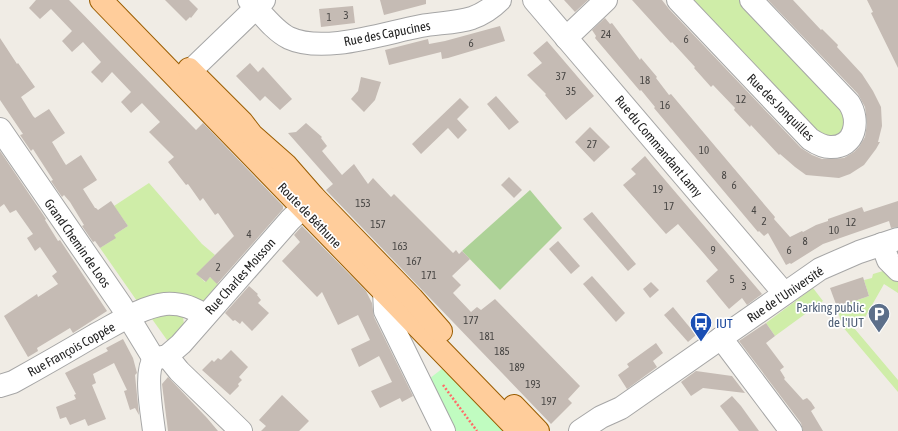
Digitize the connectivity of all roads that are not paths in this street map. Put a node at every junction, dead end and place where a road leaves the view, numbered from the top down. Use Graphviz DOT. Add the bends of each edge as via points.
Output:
graph roads {
  1 [pos="101,0"];
  2 [pos="121,0"];
  3 [pos="500,0"];
  4 [pos="534,0"];
  5 [pos="606,0"];
  6 [pos="678,0"];
  7 [pos="751,0"];
  8 [pos="256,2"];
  9 [pos="566,38"];
  10 [pos="186,76"];
  11 [pos="0,129"];
  12 [pos="309,202"];
  13 [pos="890,241"];
  14 [pos="898,270"];
  15 [pos="390,286"];
  16 [pos="784,294"];
  17 [pos="205,316"];
  18 [pos="129,318"];
  19 [pos="430,330"];
  20 [pos="721,338"];
  21 [pos="406,354"];
  22 [pos="160,357"];
  23 [pos="6,384"];
  24 [pos="0,403"];
  25 [pos="154,431"];
  26 [pos="241,431"];
  27 [pos="444,431"];
  28 [pos="519,431"];
  29 [pos="538,431"];
  30 [pos="580,431"];
  31 [pos="790,431"];
  1 -- 10 [label="main road, Route de Béthune"];
  2 -- 10 [label="main road, Route de Béthune"];
  3 -- 8 [label="street, Rue des Capucines" via="492,8 471,18 341,43 306,42 288,38 275,28"];
  4 -- 9 [label="street, Rue du Commandant Lamy"];
  5 -- 9 [label="street"];
  6 -- 7 [label="street, Rue des Jonquilles" via="810,139 830,147 847,142 855,128 853,110"];
  8 -- 10 [label="street"];
  9 -- 16 [label="street, Rue du Commandant Lamy"];
  10 -- 12 [label="main road, Route de Béthune" via="242,122 252,136 286,165"];
  11 -- 18 [label="street, Grand Chemin de Loos"];
  12 -- 15 [label="main road, Route de Béthune"];
  12 -- 17 [label="street, Rue Charles Moisson"];
  13 -- 14 [label="street" via="888,260"];
  13 -- 16 [label="street, Rue de l'Université" via="836,261"];
  15 -- 19 [label="main road, Route de Béthune"];
  15 -- 21 [label="street" via="385,311"];
  16 -- 20 [label="street, Rue de l'Université"];
  17 -- 18 [label="street, Rue François Coppée" via="187,306 165,304 141,311"];
  17 -- 22 [label="street, Rue Charles Moisson" via="181,344"];
  18 -- 22 [label="street, Grand Chemin de Loos"];
  18 -- 23 [label="street, Rue François Coppée"];
  19 -- 21 [label="street"];
  19 -- 28 [label="main road, Route de Béthune"];
  19 -- 29 [label="main road, Route de Béthune"];
  20 -- 30 [label="street, Rue de l'Université" via="621,408"];
  20 -- 31 [label="street"];
  21 -- 27 [label="street"];
  22 -- 25 [label="street" via="149,368"];
  22 -- 26 [label="street, Grand Chemin de Loos" via="179,371"];
  23 -- 24 [label="street"];
}
